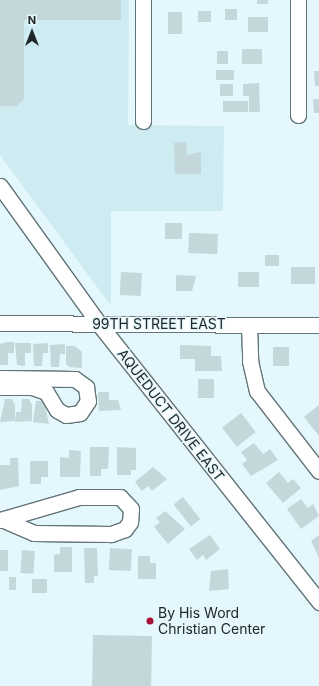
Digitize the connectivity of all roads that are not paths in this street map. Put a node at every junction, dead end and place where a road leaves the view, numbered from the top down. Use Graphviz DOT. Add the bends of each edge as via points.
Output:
graph roads {
  1 [pos="143,0"];
  2 [pos="298,0"];
  3 [pos="298,115"];
  4 [pos="143,121"];
  5 [pos="0,186"];
  6 [pos="0,323"];
  7 [pos="99,324"];
  8 [pos="248,325"];
  9 [pos="319,325"];
  10 [pos="0,378"];
  11 [pos="0,387"];
  12 [pos="319,471"];
  13 [pos="1,520"];
  14 [pos="319,602"];
  1 -- 4 [label="street"];
  2 -- 3 [label="street"];
  5 -- 7 [label="street, AQUEDUCT DRIVE EAST"];
  6 -- 7 [label="street, 99TH STREET EAST"];
  7 -- 8 [label="street, 99TH STREET EAST"];
  7 -- 14 [label="street, AQUEDUCT DRIVE EAST"];
  8 -- 9 [label="street, 99TH STREET EAST"];
  8 -- 12 [label="street" via="250,361 257,391"];
  10 -- 11 [label="street" via="75,379 86,387 88,401 80,413 66,415 57,410 46,392 32,387"];
  13 -- 13 [label="street" via="79,497 120,497 131,510 130,522 125,529 110,534 34,533"];
}
